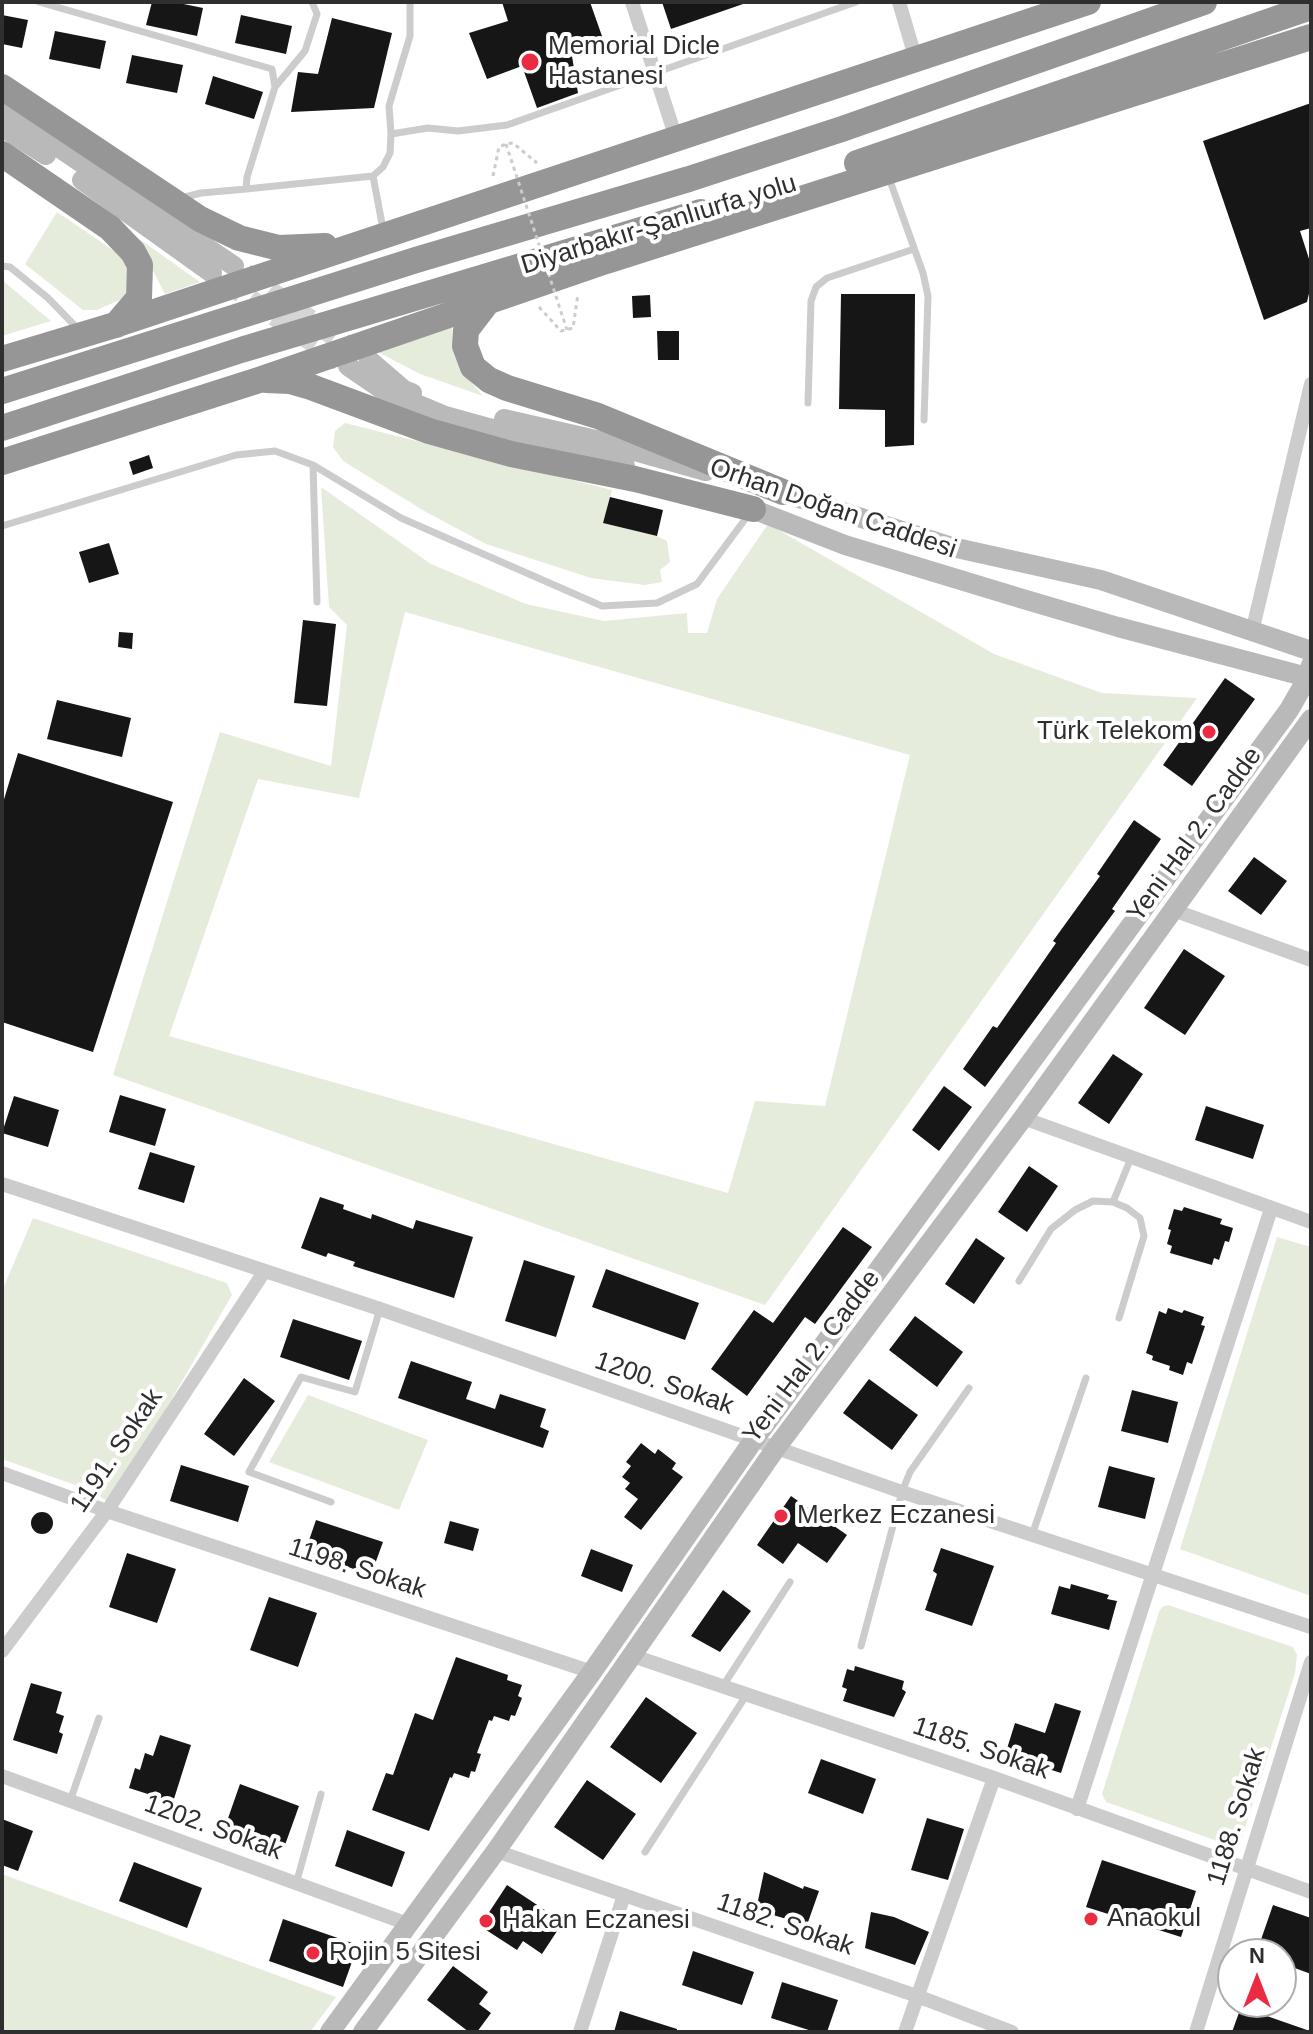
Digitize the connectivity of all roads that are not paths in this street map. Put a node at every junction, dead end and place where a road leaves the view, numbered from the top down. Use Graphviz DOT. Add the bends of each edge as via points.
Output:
graph roads {
  1 [pos="39,2"];
  2 [pos="312,2"];
  3 [pos="410,2"];
  4 [pos="632,2"];
  5 [pos="856,2"];
  6 [pos="899,2"];
  7 [pos="1204,2"];
  8 [pos="1075,4"];
  9 [pos="1311,7"];
  10 [pos="1311,37"];
  11 [pos="916,60"];
  12 [pos="655,74"];
  13 [pos="2,87"];
  14 [pos="275,87"];
  15 [pos="2,109"];
  16 [pos="2,127"];
  17 [pos="391,134"];
  18 [pos="676,138"];
  19 [pos="2,154"];
  20 [pos="887,172"];
  21 [pos="373,176"];
  22 [pos="246,189"];
  23 [pos="173,200"];
  24 [pos="384,235"];
  25 [pos="914,249"];
  26 [pos="2,266"];
  27 [pos="234,266"];
  28 [pos="212,273"];
  29 [pos="489,300"];
  30 [pos="115,325"];
  31 [pos="83,335"];
  32 [pos="2,359"];
  33 [pos="369,360"];
  34 [pos="348,366"];
  35 [pos="259,380"];
  36 [pos="1311,384"];
  37 [pos="2,391"];
  38 [pos="808,403"];
  39 [pos="924,420"];
  40 [pos="1307,425"];
  41 [pos="2,428"];
  42 [pos="2,462"];
  43 [pos="313,465"];
  44 [pos="783,492"];
  45 [pos="753,509"];
  46 [pos="2,526"];
  47 [pos="317,602"];
  48 [pos="1252,632"];
  49 [pos="1311,651"];
  50 [pos="1310,673"];
  51 [pos="1311,719"];
  52 [pos="1173,910"];
  53 [pos="1311,960"];
  54 [pos="1023,1118"];
  55 [pos="1131,1158"];
  56 [pos="2,1184"];
  57 [pos="1113,1202"];
  58 [pos="1271,1209"];
  59 [pos="1311,1222"];
  60 [pos="264,1272"];
  61 [pos="1019,1281"];
  62 [pos="380,1309"];
  63 [pos="1119,1318"];
  64 [pos="1086,1378"];
  65 [pos="969,1388"];
  66 [pos="753,1441"];
  67 [pos="776,1448"];
  68 [pos="2,1473"];
  69 [pos="902,1492"];
  70 [pos="331,1502"];
  71 [pos="107,1511"];
  72 [pos="1032,1535"];
  73 [pos="1155,1574"];
  74 [pos="790,1582"];
  75 [pos="1311,1627"];
  76 [pos="861,1646"];
  77 [pos="2,1651"];
  78 [pos="633,1656"];
  79 [pos="1311,1662"];
  80 [pos="592,1672"];
  81 [pos="723,1686"];
  82 [pos="747,1694"];
  83 [pos="99,1718"];
  84 [pos="2,1776"];
  85 [pos="994,1778"];
  86 [pos="321,1794"];
  87 [pos="70,1801"];
  88 [pos="1077,1809"];
  89 [pos="496,1851"];
  90 [pos="645,1852"];
  91 [pos="1245,1871"];
  92 [pos="296,1884"];
  93 [pos="1311,1892"];
  94 [pos="624,1895"];
  95 [pos="408,1924"];
  96 [pos="917,1996"];
  97 [pos="330,2032"];
  98 [pos="363,2032"];
  99 [pos="580,2032"];
  100 [pos="905,2032"];
  101 [pos="1012,2032"];
  102 [pos="1196,2032"];
  1 -- 14 [label="lane" via="272,69"];
  2 -- 14 [label="lane" via="317,14 305,51"];
  3 -- 17 [label="lane" via="410,36 389,106"];
  4 -- 12 [label="street"];
  5 -- 12 [label="lane"];
  6 -- 11 [label="street"];
  7 -- 37 [label="highway, Diyarbakır-Şanlıurfa yolu" via="703,174"];
  8 -- 11 [label="highway"];
  9 -- 41 [label="highway, Diyarbakır-Şanlıurfa yolu" via="832,171"];
  10 -- 20 [label="highway"];
  11 -- 18 [label="highway"];
  12 -- 17 [label="lane" via="507,125"];
  12 -- 18 [label="street"];
  13 -- 23 [label="highway"];
  14 -- 22 [label="lane"];
  15 -- 27 [label="street"];
  16 -- 28 [label="street"];
  17 -- 21 [label="lane" via="390,153"];
  18 -- 24 [label="highway"];
  19 -- 30 [label="highway" via="110,228 133,252 140,265 139,298"];
  20 -- 25 [label="lane"];
  20 -- 29 [label="highway"];
  21 -- 22 [label="lane"];
  21 -- 24 [label="lane"];
  22 -- 23 [label="lane"];
  23 -- 24 [label="highway" via="239,238 279,248"];
  24 -- 30 [label="highway"];
  25 -- 38 [label="lane" via="827,278 816,287 811,301"];
  25 -- 39 [label="lane" via="928,296"];
  26 -- 31 [label="lane" via="48,298"];
  29 -- 35 [label="highway"];
  29 -- 44 [label="highway" via="466,330 465,346 473,367 489,380 598,416"];
  30 -- 31 [label="highway"];
  31 -- 32 [label="highway"];
  33 -- 44 [label="street, Orhan Doğan Caddesi" via="404,390 462,409"];
  34 -- 45 [label="street, Orhan Doğan Caddesi" via="383,390 445,416 616,463"];
  35 -- 42 [label="highway"];
  35 -- 45 [label="highway" via="311,387 429,431 511,454"];
  36 -- 40 [label="street"];
  40 -- 48 [label="street"];
  43 -- 45 [label="lane" via="401,518 602,606 657,603 697,584"];
  43 -- 46 [label="lane" via="275,451 236,455"];
  43 -- 47 [label="lane"];
  44 -- 48 [label="street, Orhan Doğan Caddesi" via="952,547 1101,580"];
  45 -- 50 [label="street, Orhan Doğan Caddesi" via="845,545 1118,627"];
  48 -- 49 [label="street, Orhan Doğan Caddesi"];
  50 -- 66 [label="street" via="1280,723"];
  51 -- 52 [label="street, Yeni Hal 2. Cadde"];
  52 -- 53 [label="street"];
  52 -- 54 [label="street, Yeni Hal 2. Cadde"];
  54 -- 55 [label="street"];
  54 -- 67 [label="street, Yeni Hal 2. Cadde"];
  55 -- 57 [label="lane"];
  55 -- 58 [label="street"];
  56 -- 60 [label="street, 1200. Sokak"];
  57 -- 61 [label="lane" via="1093,1201 1051,1229"];
  57 -- 63 [label="lane" via="1140,1218 1144,1236"];
  58 -- 59 [label="street"];
  58 -- 73 [label="street"];
  60 -- 62 [label="street, 1200. Sokak"];
  60 -- 71 [label="street, 1191. Sokak"];
  62 -- 66 [label="street, 1200. Sokak"];
  62 -- 70 [label="lane" via="355,1392 301,1377 249,1472"];
  64 -- 72 [label="lane"];
  65 -- 69 [label="lane" via="910,1472"];
  66 -- 67 [label="street, 1200. Sokak"];
  66 -- 80 [label="street"];
  67 -- 69 [label="street, 1200. Sokak"];
  67 -- 78 [label="street, Yeni Hal 2. Cadde"];
  68 -- 71 [label="street, 1198. Sokak"];
  69 -- 72 [label="street, 1200. Sokak"];
  69 -- 76 [label="lane"];
  71 -- 77 [label="street, 1191. Sokak"];
  71 -- 80 [label="street, 1198. Sokak"];
  72 -- 73 [label="street, 1200. Sokak"];
  73 -- 75 [label="street, 1200. Sokak"];
  73 -- 88 [label="street"];
  74 -- 81 [label="lane"];
  78 -- 81 [label="street, 1185. Sokak"];
  78 -- 89 [label="street, Yeni Hal 2. Cadde"];
  79 -- 91 [label="street, 1188. Sokak"];
  80 -- 95 [label="street"];
  81 -- 82 [label="street, 1185. Sokak"];
  82 -- 85 [label="street, 1185. Sokak"];
  82 -- 90 [label="lane"];
  83 -- 87 [label="lane"];
  84 -- 87 [label="street, 1202. Sokak"];
  85 -- 88 [label="street, 1185. Sokak"];
  85 -- 96 [label="street"];
  86 -- 92 [label="lane"];
  87 -- 92 [label="street, 1202. Sokak"];
  88 -- 91 [label="street, 1185. Sokak"];
  89 -- 94 [label="street, 1182. Sokak"];
  89 -- 98 [label="street, Yeni Hal 2. Cadde"];
  91 -- 93 [label="street, 1185. Sokak"];
  91 -- 102 [label="street, 1188. Sokak"];
  92 -- 95 [label="street, 1202. Sokak"];
  94 -- 96 [label="street, 1182. Sokak"];
  94 -- 99 [label="street"];
  95 -- 97 [label="street"];
  96 -- 100 [label="street"];
  96 -- 101 [label="street, 1182. Sokak"];
}
